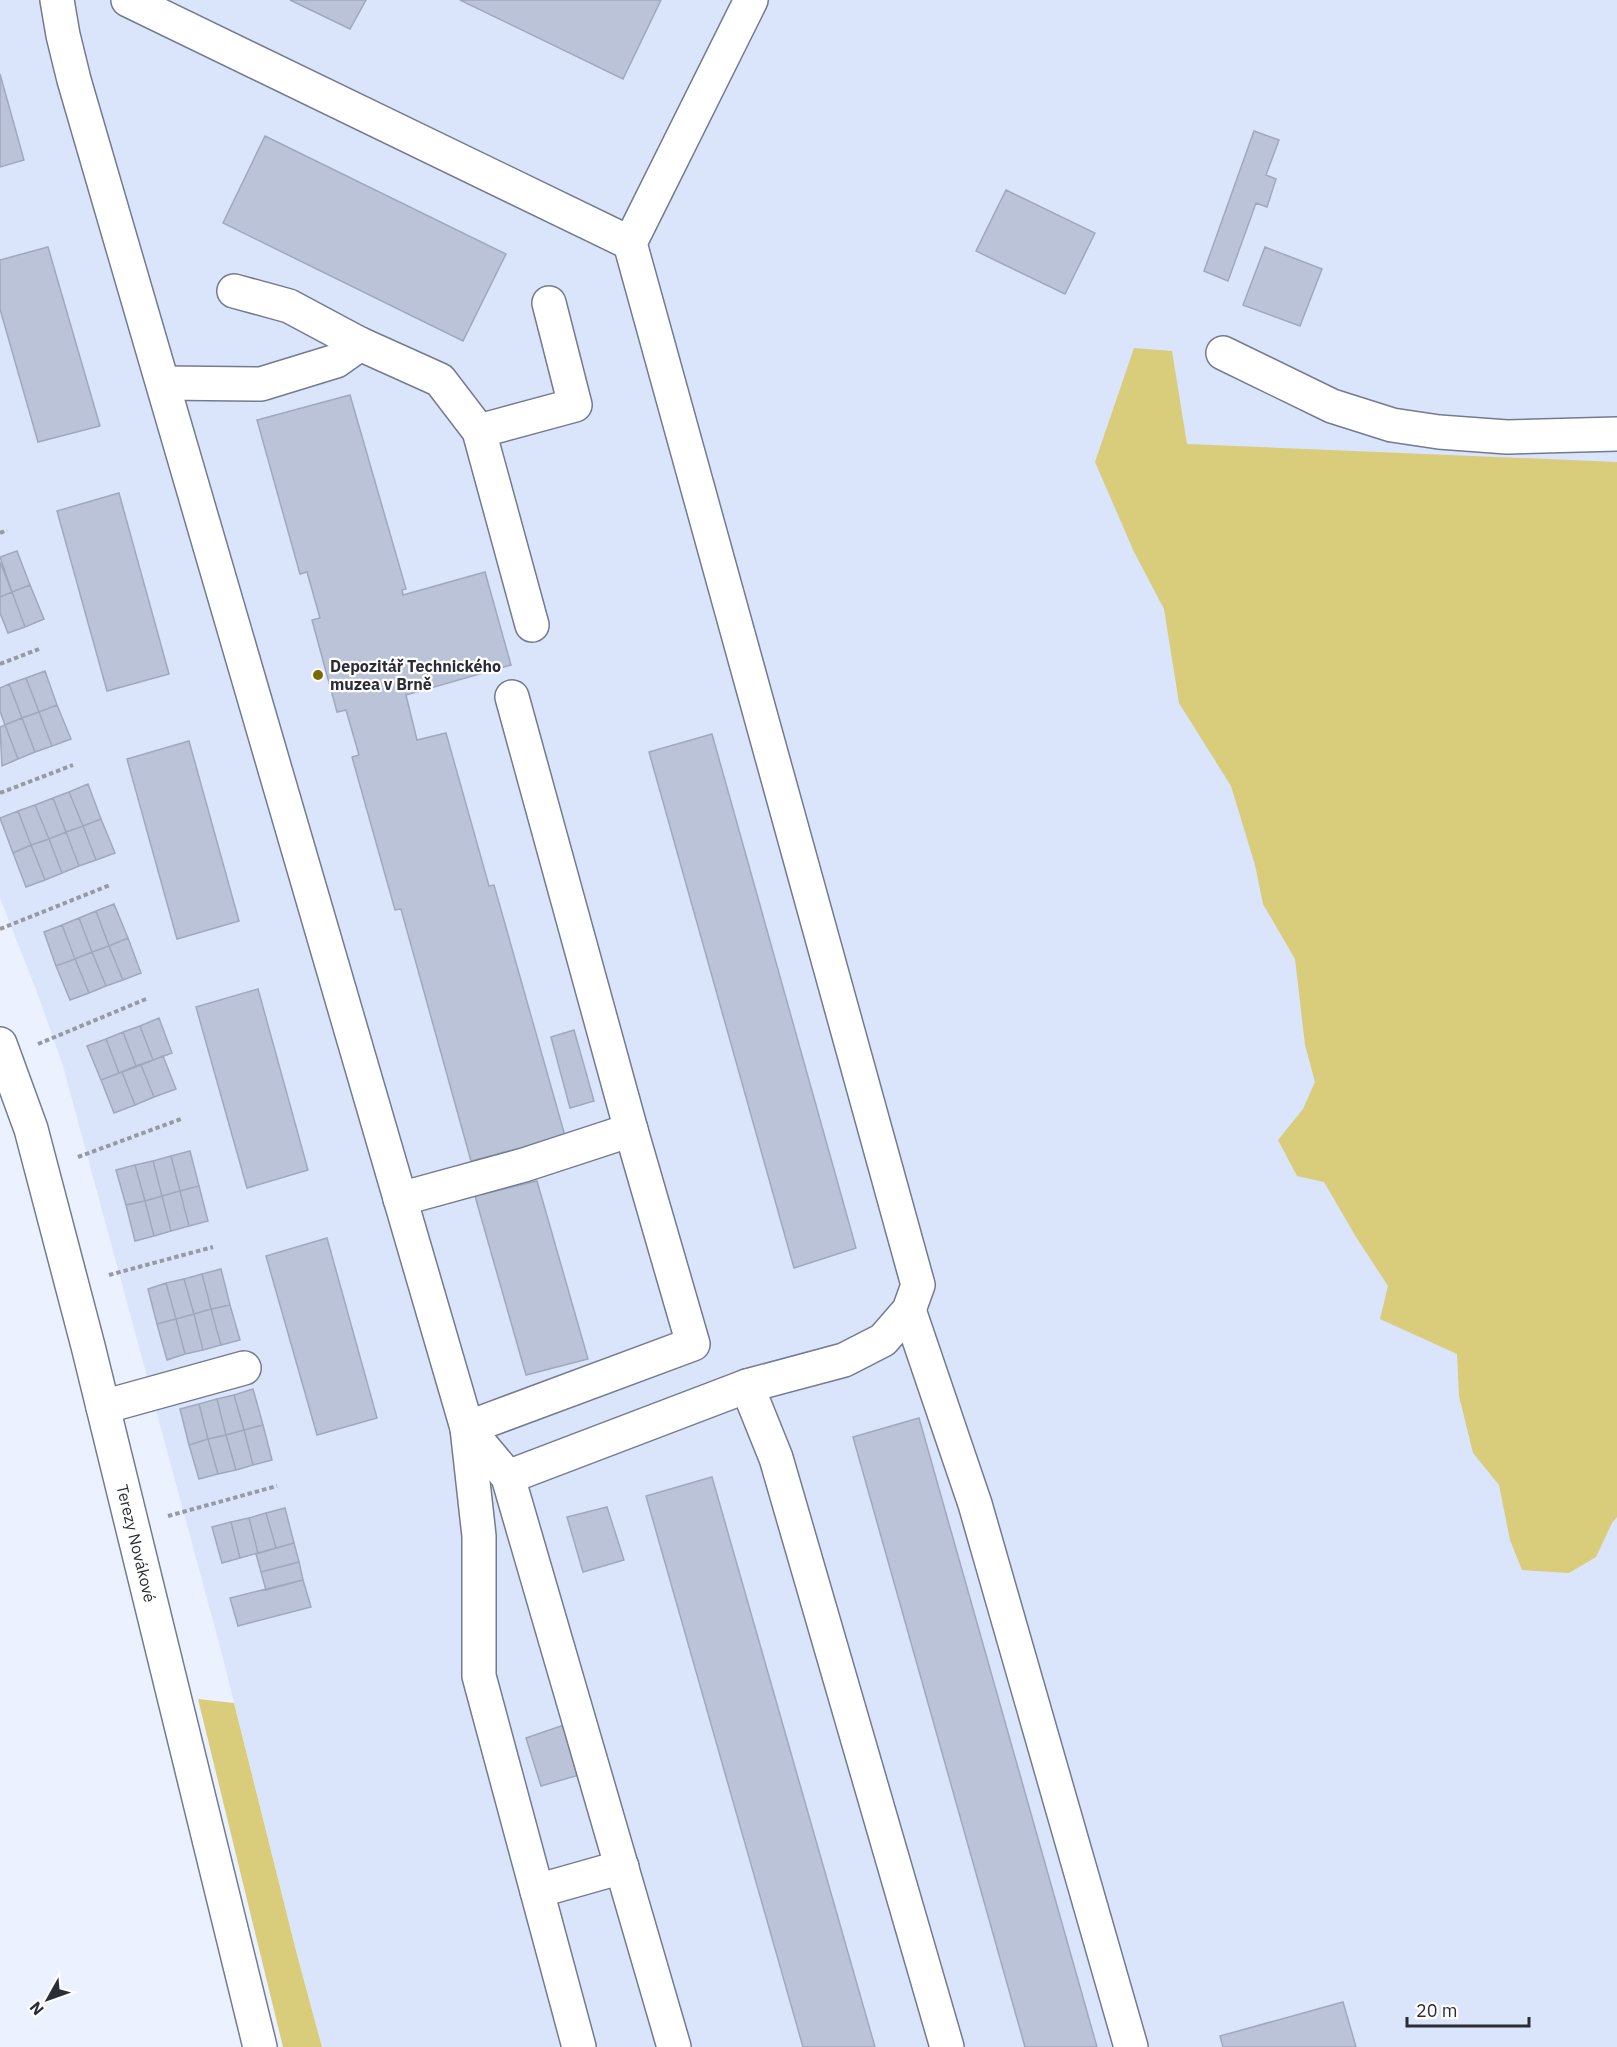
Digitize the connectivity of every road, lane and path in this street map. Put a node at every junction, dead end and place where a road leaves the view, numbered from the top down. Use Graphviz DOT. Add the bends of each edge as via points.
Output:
graph roads {
  1 [pos="57,0"];
  2 [pos="128,0"];
  3 [pos="751,0"];
  4 [pos="630,243"];
  5 [pos="234,291"];
  6 [pos="549,303"];
  7 [pos="360,344"];
  8 [pos="1223,353"];
  9 [pos="163,383"];
  10 [pos="479,431"];
  11 [pos="1617,434"];
  12 [pos="7,530"];
  13 [pos="0,533"];
  14 [pos="532,625"];
  15 [pos="39,650"];
  16 [pos="0,664"];
  17 [pos="512,698"];
  18 [pos="73,765"];
  19 [pos="0,793"];
  20 [pos="110,885"];
  21 [pos="0,929"];
  22 [pos="146,999"];
  23 [pos="2,1050"];
  24 [pos="181,1119"];
  25 [pos="631,1130"];
  26 [pos="42,1171"];
  27 [pos="400,1199"];
  28 [pos="213,1247"];
  29 [pos="72,1285"];
  30 [pos="909,1310"];
  31 [pos="244,1368"];
  32 [pos="747,1386"];
  33 [pos="103,1407"];
  34 [pos="467,1428"];
  35 [pos="508,1477"];
  36 [pos="277,1486"];
  37 [pos="132,1526"];
  38 [pos="622,1867"];
  39 [pos="537,1891"];
  40 [pos="260,2047"];
  41 [pos="579,2047"];
  42 [pos="674,2047"];
  43 [pos="947,2047"];
  44 [pos="1131,2047"];
  1 -- 9 [label="street" via="74,80"];
  2 -- 4 [label="street"];
  3 -- 4 [label="street"];
  4 -- 30 [label="street" via="918,1285"];
  5 -- 7 [label="street" via="289,306"];
  6 -- 10 [label="street" via="575,405"];
  7 -- 9 [label="street" via="336,361 261,384"];
  7 -- 10 [label="street" via="440,380"];
  8 -- 11 [label="street" via="1332,406 1392,425 1506,437"];
  9 -- 27 [label="street"];
  10 -- 14 [label="street"];
  12 -- 13 [label="path"];
  15 -- 16 [label="path"];
  17 -- 25 [label="street"];
  18 -- 19 [label="path"];
  20 -- 21 [label="path"];
  22 -- 23 [label="path"];
  23 -- 26 [label="street, Terezy Novákové"];
  24 -- 26 [label="path"];
  25 -- 27 [label="street"];
  25 -- 34 [label="street" via="693,1344"];
  26 -- 29 [label="street, Terezy Novákové"];
  27 -- 34 [label="street"];
  28 -- 29 [label="path"];
  29 -- 33 [label="street, Terezy Novákové"];
  30 -- 32 [label="street" via="883,1340 844,1360"];
  30 -- 44 [label="street" via="975,1504"];
  31 -- 33 [label="street"];
  32 -- 35 [label="street"];
  32 -- 43 [label="street" via="776,1458"];
  33 -- 37 [label="street, Terezy Novákové"];
  34 -- 35 [label="street"];
  34 -- 39 [label="street" via="479,1536 479,1676"];
  35 -- 38 [label="street"];
  36 -- 37 [label="path"];
  37 -- 40 [label="street, Terezy Novákové"];
  38 -- 39 [label="street"];
  38 -- 42 [label="street"];
  39 -- 41 [label="street"];
}
